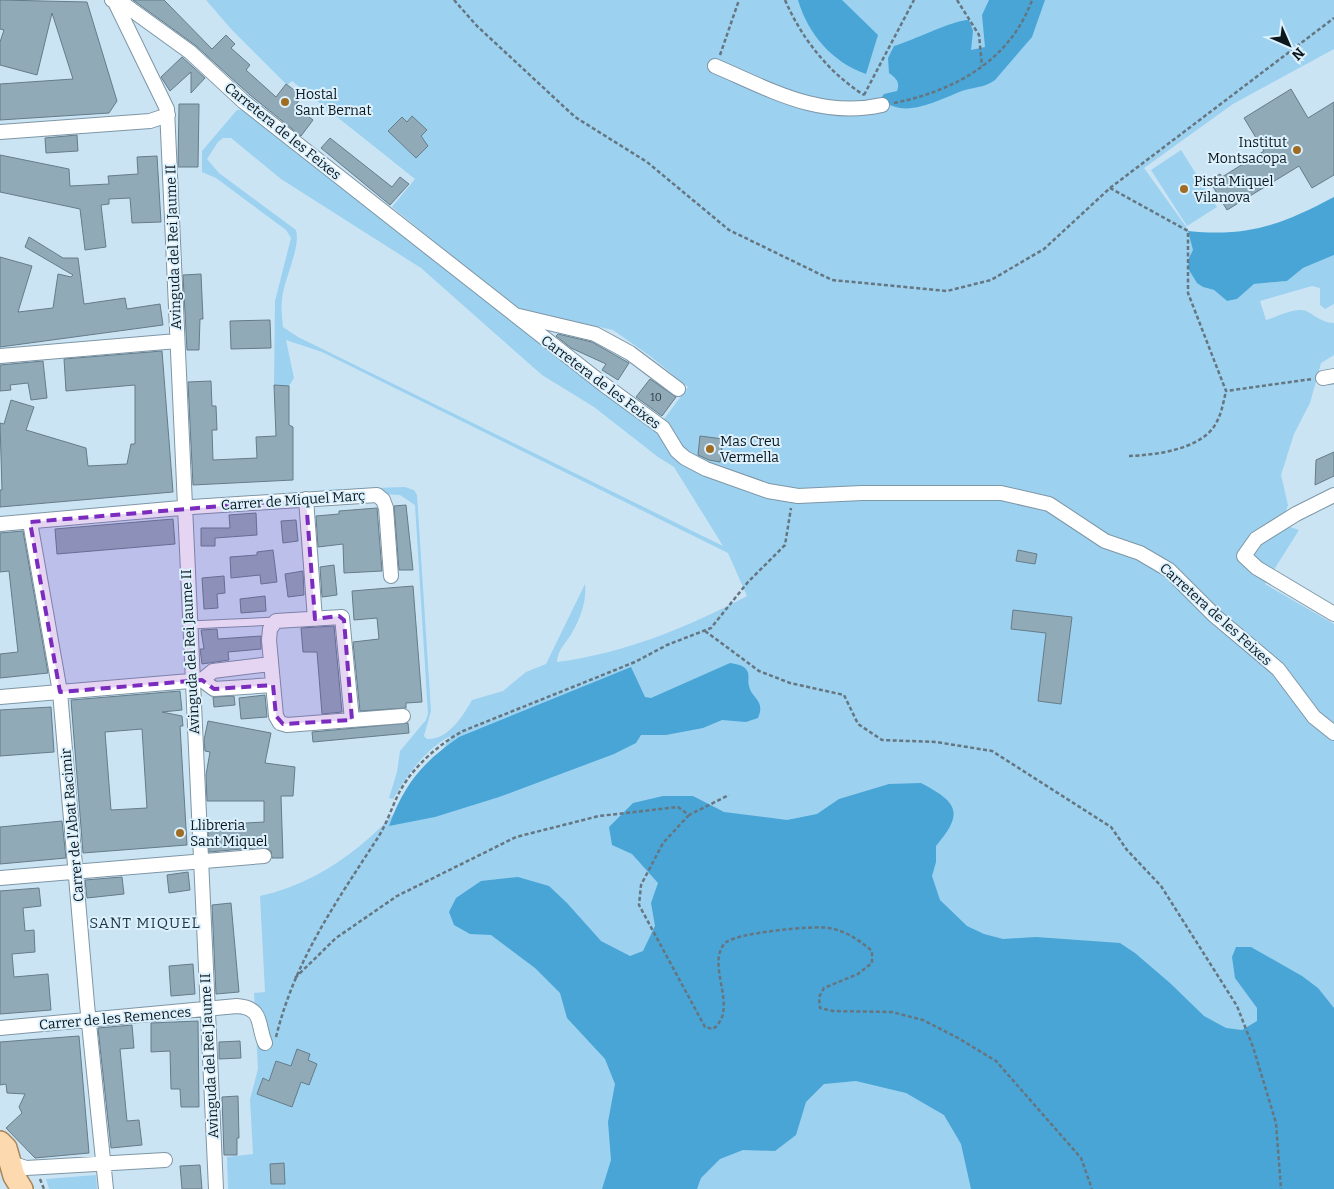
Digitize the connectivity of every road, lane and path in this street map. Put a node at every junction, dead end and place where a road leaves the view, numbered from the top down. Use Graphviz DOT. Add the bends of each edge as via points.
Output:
graph roads {
  1 [pos="113,0"];
  2 [pos="454,0"];
  3 [pos="739,0"];
  4 [pos="785,0"];
  5 [pos="914,0"];
  6 [pos="957,0"];
  7 [pos="1032,0"];
  8 [pos="1334,18"];
  9 [pos="715,66"];
  10 [pos="982,66"];
  11 [pos="864,95"];
  12 [pos="882,106"];
  13 [pos="168,114"];
  14 [pos="0,132"];
  15 [pos="1110,188"];
  16 [pos="516,316"];
  17 [pos="177,341"];
  18 [pos="0,356"];
  19 [pos="1329,377"];
  20 [pos="678,389"];
  21 [pos="1226,391"];
  22 [pos="1129,456"];
  23 [pos="1334,495"];
  24 [pos="802,496"];
  25 [pos="306,499"];
  26 [pos="184,508"];
  27 [pos="30,522"];
  28 [pos="0,524"];
  29 [pos="391,576"];
  30 [pos="1334,614"];
  31 [pos="314,619"];
  32 [pos="276,621"];
  33 [pos="189,625"];
  34 [pos="705,631"];
  35 [pos="271,664"];
  36 [pos="197,681"];
  37 [pos="273,685"];
  38 [pos="60,692"];
  39 [pos="0,697"];
  40 [pos="403,716"];
  41 [pos="352,720"];
  42 [pos="1334,733"];
  43 [pos="728,794"];
  44 [pos="689,814"];
  45 [pos="264,856"];
  46 [pos="200,860"];
  47 [pos="76,872"];
  48 [pos="0,878"];
  49 [pos="294,979"];
  50 [pos="207,1010"];
  51 [pos="89,1020"];
  52 [pos="0,1028"];
  53 [pos="265,1044"];
  54 [pos="6,1152"];
  55 [pos="165,1160"];
  56 [pos="104,1164"];
  57 [pos="44,1168"];
  58 [pos="0,1180"];
  59 [pos="22,1188"];
  60 [pos="106,1189"];
  61 [pos="216,1189"];
  62 [pos="1092,1189"];
  63 [pos="1281,1189"];
  1 -- 13 [label="street, Avinguda del Rei Jaume II" via="165,102"];
  1 -- 16 [label="street, Carretera de les Feixes" via="125,5 190,52 244,102"];
  2 -- 15 [label="path" via="575,117 647,162 729,230 832,280 947,292 991,280 1044,249"];
  3 -- 9 [label="path"];
  4 -- 11 [label="path" via="825,63"];
  5 -- 11 [label="path"];
  6 -- 10 [label="path" via="979,35"];
  7 -- 10 [label="path" via="1011,39"];
  8 -- 15 [label="path"];
  9 -- 12 [label="street" via="783,95 824,108 840,110"];
  10 -- 12 [label="path" via="956,84 921,98"];
  11 -- 12 [label="path"];
  13 -- 14 [label="street" via="150,121"];
  13 -- 17 [label="street, Avinguda del Rei Jaume II"];
  15 -- 21 [label="path" via="1188,231 1188,293"];
  16 -- 20 [label="street" via="595,334 630,353"];
  16 -- 24 [label="street, Carretera de les Feixes" via="663,428 685,458 759,488"];
  17 -- 18 [label="street"];
  17 -- 26 [label="street, Avinguda del Rei Jaume II"];
  19 -- 21 [label="path"];
  21 -- 22 [label="path" via="1218,419 1212,429 1198,440 1155,454"];
  23 -- 30 [label="street" via="1296,514 1256,540 1244,556 1257,568"];
  24 -- 34 [label="path" via="788,514 785,545 748,582 719,620"];
  24 -- 42 [label="street, Carretera de les Feixes" via="1001,493 1048,504 1105,541 1140,553 1169,570 1215,616 1278,669 1310,711"];
  25 -- 26 [label="street, Carrer de Miquel Març"];
  25 -- 29 [label="street, Carrer de Miquel Març" via="376,495 383,500"];
  25 -- 31 [label="street"];
  26 -- 27 [label="street, Carrer de Miquel Març"];
  26 -- 33 [label="street, Avinguda del Rei Jaume II"];
  27 -- 28 [label="street, Carrer de Miquel Març"];
  27 -- 38 [label="street, Carrer de l'Abat Racimir"];
  31 -- 32 [label="street"];
  31 -- 41 [label="street" via="339,616 344,620"];
  32 -- 33 [label="lane"];
  32 -- 35 [label="street" via="269,634"];
  33 -- 36 [label="street, Avinguda del Rei Jaume II"];
  34 -- 49 [label="path" via="463,731 439,747 400,790 384,826 328,912"];
  34 -- 63 [label="path" via="759,671 790,683 844,695 858,724 882,740 936,742 992,752 1111,827 1127,850 1161,886 1237,1006 1254,1047 1276,1123"];
  35 -- 36 [label="street" via="213,671"];
  35 -- 37 [label="street"];
  36 -- 37 [label="street" via="214,689"];
  36 -- 38 [label="street"];
  36 -- 46 [label="street, Avinguda del Rei Jaume II"];
  37 -- 41 [label="street" via="276,716 280,723"];
  38 -- 39 [label="street"];
  38 -- 47 [label="street, Carrer de l'Abat Racimir"];
  40 -- 41 [label="street"];
  43 -- 44 [label="path"];
  44 -- 49 [label="path" via="678,807 599,816 516,838 397,896 336,938"];
  44 -- 62 [label="path" via="663,843 641,885 639,905 705,1028 713,1029 723,1016 719,970 725,943 735,937 755,933 828,927 856,937 872,951 872,963 858,974 824,988 819,998 820,1008 892,1012 923,1020 996,1061 1081,1158"];
  45 -- 46 [label="street"];
  46 -- 47 [label="street"];
  46 -- 50 [label="street, Avinguda del Rei Jaume II"];
  47 -- 48 [label="street"];
  47 -- 51 [label="street, Carrer de l'Abat Racimir"];
  49 -- 53 [label="path" via="276,1039"];
  50 -- 51 [label="street, Carrer de les Remences"];
  50 -- 53 [label="street, Carrer de les Remences" via="237,1006 252,1011 259,1017"];
  50 -- 61 [label="street, Avinguda del Rei Jaume II"];
  51 -- 52 [label="street, Carrer de les Remences"];
  51 -- 56 [label="street, Carrer de l'Abat Racimir"];
  54 -- 57 [label="street" via="21,1168"];
  54 -- 58 [label="main road" via="8,1170"];
  54 -- 59 [label="main road"];
  55 -- 56 [label="street"];
  56 -- 57 [label="street"];
  56 -- 60 [label="street, Carrer de l'Abat Racimir"];
  57 -- 59 [label="street" via="25,1176"];
}
